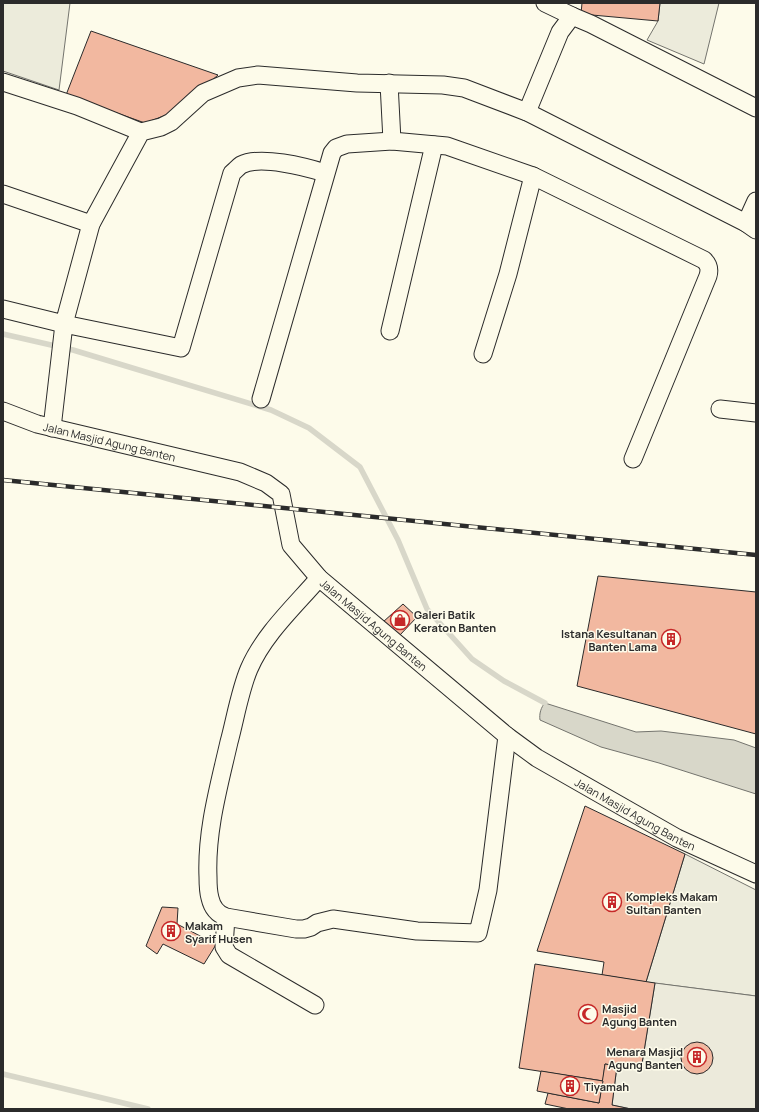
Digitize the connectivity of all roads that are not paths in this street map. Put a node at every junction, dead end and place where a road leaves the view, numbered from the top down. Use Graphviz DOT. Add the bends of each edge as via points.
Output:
graph roads {
  1 [pos="545,3"];
  2 [pos="572,16"];
  3 [pos="3,82"];
  4 [pos="389,84"];
  5 [pos="756,108"];
  6 [pos="527,112"];
  7 [pos="141,132"];
  8 [pos="392,141"];
  9 [pos="434,145"];
  10 [pos="325,173"];
  11 [pos="533,176"];
  12 [pos="3,194"];
  13 [pos="756,201"];
  14 [pos="92,224"];
  15 [pos="751,227"];
  16 [pos="3,309"];
  17 [pos="390,330"];
  18 [pos="62,340"];
  19 [pos="483,354"];
  20 [pos="261,399"];
  21 [pos="720,410"];
  22 [pos="3,411"];
  23 [pos="756,413"];
  24 [pos="52,428"];
  25 [pos="633,459"];
  26 [pos="319,578"];
  27 [pos="507,736"];
  28 [pos="756,874"];
  29 [pos="226,918"];
  30 [pos="315,1005"];
  1 -- 2 [label="street"];
  2 -- 5 [label="street"];
  2 -- 6 [label="street" via="560,32"];
  3 -- 7 [label="street" via="77,106"];
  4 -- 6 [label="street" via="464,88"];
  4 -- 7 [label="street" via="258,75 238,78 203,93 171,122"];
  4 -- 8 [label="street"];
  6 -- 15 [label="street"];
  7 -- 14 [label="street"];
  8 -- 9 [label="street"];
  8 -- 10 [label="street" via="340,145 332,153"];
  9 -- 11 [label="street" via="447,146"];
  9 -- 17 [label="street"];
  10 -- 18 [label="street" via="279,162 254,162 242,165 232,173 181,348"];
  10 -- 20 [label="street"];
  11 -- 19 [label="street" via="508,274"];
  11 -- 25 [label="street" via="704,260 710,268"];
  12 -- 14 [label="street"];
  13 -- 15 [label="street"];
  14 -- 18 [label="street"];
  16 -- 18 [label="street"];
  18 -- 24 [label="street"];
  21 -- 23 [label="street"];
  22 -- 24 [label="street, Jalan Masjid Agung Banten"];
  24 -- 26 [label="street, Jalan Masjid Agung Banten" via="240,472 266,483 281,494 291,545"];
  26 -- 27 [label="street, Jalan Masjid Agung Banten"];
  26 -- 29 [label="street" via="264,642 249,669 240,700 221,775 207,859 209,897 219,915"];
  27 -- 28 [label="street, Jalan Masjid Agung Banten" via="537,758 676,838"];
  27 -- 29 [label="street" via="488,890 478,933 417,931 333,919 296,929"];
  29 -- 30 [label="street" via="224,947 229,955"];
}
